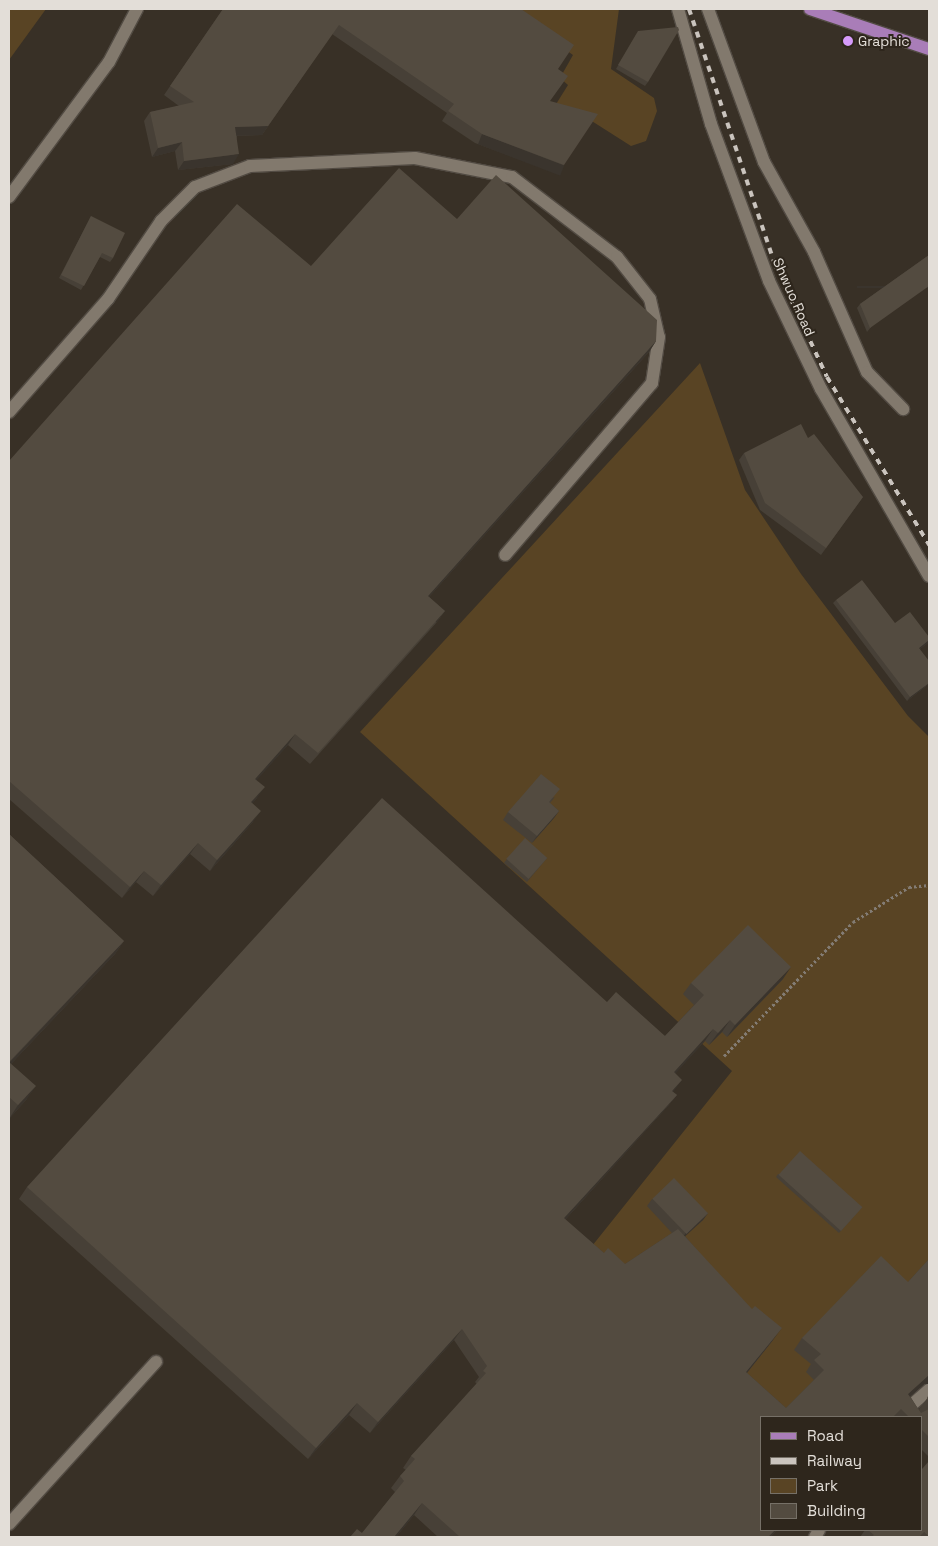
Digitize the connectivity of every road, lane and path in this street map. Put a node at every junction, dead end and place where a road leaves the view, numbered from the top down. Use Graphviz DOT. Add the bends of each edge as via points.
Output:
graph roads {
  1 [pos="137,9"];
  2 [pos="678,9"];
  3 [pos="708,9"];
  4 [pos="810,9"];
  5 [pos="929,50"];
  6 [pos="9,197"];
  7 [pos="903,409"];
  8 [pos="9,412"];
  9 [pos="504,555"];
  10 [pos="929,576"];
  11 [pos="929,885"];
  12 [pos="724,1056"];
  13 [pos="156,1362"];
  14 [pos="929,1390"];
  15 [pos="914,1416"];
  16 [pos="9,1524"];
  1 -- 6 [label="street" via="109,62"];
  2 -- 10 [label="street, Shwuo Road" via="711,124 769,281 821,389"];
  3 -- 7 [label="street" via="764,162 814,252 867,372"];
  4 -- 5 [label="main road"];
  8 -- 9 [label="street" via="108,299 161,221 196,187 250,166 415,158 512,177 617,257 650,299 659,337 652,383"];
  11 -- 12 [label="path" via="909,887 853,922"];
  13 -- 16 [label="street"];
  14 -- 15 [label="street" via="908,1408"];
}
